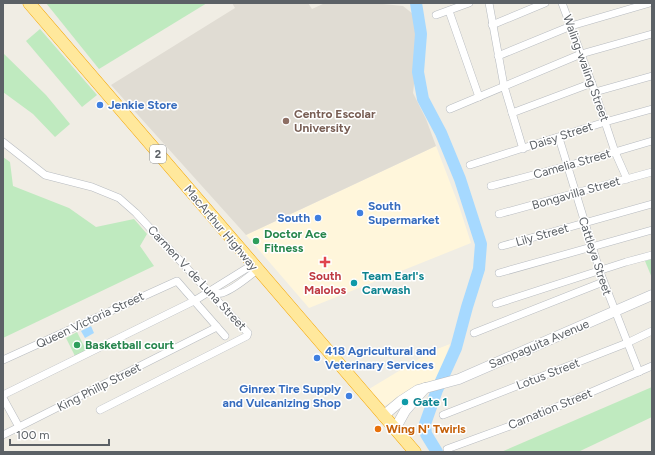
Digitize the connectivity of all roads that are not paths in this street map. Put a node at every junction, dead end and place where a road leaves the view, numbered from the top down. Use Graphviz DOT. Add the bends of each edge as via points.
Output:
graph roads {
  1 [pos="29,3"];
  2 [pos="470,3"];
  3 [pos="489,3"];
  4 [pos="545,3"];
  5 [pos="562,3"];
  6 [pos="650,3"];
  7 [pos="449,11"];
  8 [pos="436,15"];
  9 [pos="492,25"];
  10 [pos="571,26"];
  11 [pos="652,34"];
  12 [pos="581,54"];
  13 [pos="498,56"];
  14 [pos="652,76"];
  15 [pos="592,83"];
  16 [pos="504,86"];
  17 [pos="595,92"];
  18 [pos="478,97"];
  19 [pos="450,109"];
  20 [pos="652,109"];
  21 [pos="512,113"];
  22 [pos="606,122"];
  23 [pos="559,138"];
  24 [pos="652,141"];
  25 [pos="3,142"];
  26 [pos="523,149"];
  27 [pos="615,152"];
  28 [pos="470,165"];
  29 [pos="567,166"];
  30 [pos="652,172"];
  31 [pos="627,178"];
  32 [pos="491,186"];
  33 [pos="575,194"];
  34 [pos="652,204"];
  35 [pos="499,214"];
  36 [pos="584,222"];
  37 [pos="652,230"];
  38 [pos="502,246"];
  39 [pos="592,247"];
  40 [pos="652,255"];
  41 [pos="255,267"];
  42 [pos="600,272"];
  43 [pos="499,273"];
  44 [pos="233,277"];
  45 [pos="603,282"];
  46 [pos="238,284"];
  47 [pos="209,292"];
  48 [pos="652,295"];
  49 [pos="194,301"];
  50 [pos="496,304"];
  51 [pos="614,312"];
  52 [pos="217,327"];
  53 [pos="652,331"];
  54 [pos="474,333"];
  55 [pos="225,336"];
  56 [pos="627,343"];
  57 [pos="3,360"];
  58 [pos="652,366"];
  59 [pos="639,372"];
  60 [pos="427,387"];
  61 [pos="3,395"];
  62 [pos="3,398"];
  63 [pos="100,410"];
  64 [pos="443,415"];
  65 [pos="383,416"];
  66 [pos="19,427"];
  67 [pos="395,429"];
  68 [pos="3,435"];
  69 [pos="447,449"];
  70 [pos="415,452"];
  1 -- 41 [label="highway, MacArthur Highway / 2"];
  2 -- 7 [label="street"];
  3 -- 9 [label="street"];
  4 -- 9 [label="street"];
  5 -- 10 [label="street, Waling-waling Street"];
  6 -- 10 [label="street"];
  7 -- 8 [label="street"];
  7 -- 18 [label="street"];
  9 -- 13 [label="street"];
  10 -- 12 [label="street, Waling-waling Street"];
  10 -- 13 [label="street"];
  11 -- 12 [label="street"];
  12 -- 15 [label="street, Waling-waling Street"];
  12 -- 16 [label="street"];
  13 -- 16 [label="street"];
  14 -- 17 [label="street"];
  15 -- 17 [label="street, Waling-waling Street"];
  15 -- 21 [label="street"];
  16 -- 18 [label="street"];
  16 -- 21 [label="street"];
  17 -- 22 [label="street, Waling-waling Street"];
  18 -- 19 [label="street"];
  20 -- 22 [label="street, Daisy Street"];
  21 -- 26 [label="street"];
  22 -- 23 [label="street, Daisy Street"];
  22 -- 27 [label="street, Waling-waling Street"];
  23 -- 26 [label="street, Daisy Street"];
  23 -- 29 [label="street, Cattleya Street"];
  24 -- 27 [label="street, Camelia Street"];
  25 -- 47 [label="street, Carmen V. de Luna Street" via="45,175 92,187 119,198"];
  26 -- 28 [label="street, Daisy Street"];
  27 -- 29 [label="street, Camelia Street"];
  27 -- 31 [label="street, Waling-waling Street"];
  29 -- 32 [label="street, Camelia Street"];
  29 -- 33 [label="street, Cattleya Street"];
  30 -- 31 [label="street, Bongavilla Street"];
  31 -- 33 [label="street, Bongavilla Street"];
  33 -- 35 [label="street, Bongavilla Street"];
  33 -- 36 [label="street, Cattleya Street"];
  34 -- 36 [label="street, Lily Street"];
  36 -- 38 [label="street, Lily Street"];
  36 -- 39 [label="street, Cattleya Street"];
  37 -- 39 [label="street"];
  39 -- 42 [label="street, Cattleya Street"];
  39 -- 43 [label="street"];
  40 -- 42 [label="street"];
  41 -- 44 [label="street"];
  41 -- 46 [label="street"];
  41 -- 65 [label="highway, MacArthur Highway / 2"];
  42 -- 45 [label="street, Cattleya Street"];
  42 -- 50 [label="street"];
  44 -- 46 [label="street"];
  44 -- 47 [label="street"];
  45 -- 51 [label="street, Cattleya Street"];
  45 -- 54 [label="street"];
  46 -- 47 [label="street" via="220,293"];
  47 -- 49 [label="street"];
  47 -- 63 [label="street, Carmen V. de Luna Street" via="248,333 247,336"];
  48 -- 51 [label="main road, Sampaguita Avenue"];
  49 -- 52 [label="street"];
  49 -- 57 [label="street, Queen Victoria Street" via="177,281"];
  49 -- 61 [label="street"];
  51 -- 56 [label="street, Cattleya Street"];
  51 -- 60 [label="main road, Sampaguita Avenue" via="459,379"];
  52 -- 55 [label="street"];
  52 -- 66 [label="street, King Phillp Street"];
  53 -- 56 [label="street, Lotus Street"];
  56 -- 59 [label="street, Cattleya Street"];
  56 -- 64 [label="street, Lotus Street"];
  58 -- 59 [label="street, Carnation Street"];
  59 -- 69 [label="street, Carnation Street" via="524,421"];
  60 -- 65 [label="main road, Sampaguita Avenue" via="404,398"];
  60 -- 67 [label="main road" via="405,412"];
  62 -- 66 [label="street"];
  65 -- 67 [label="highway, MacArthur Highway / 2"];
  66 -- 68 [label="street, King Phillp Street"];
  67 -- 70 [label="highway, MacArthur Highway / 2"];
}
